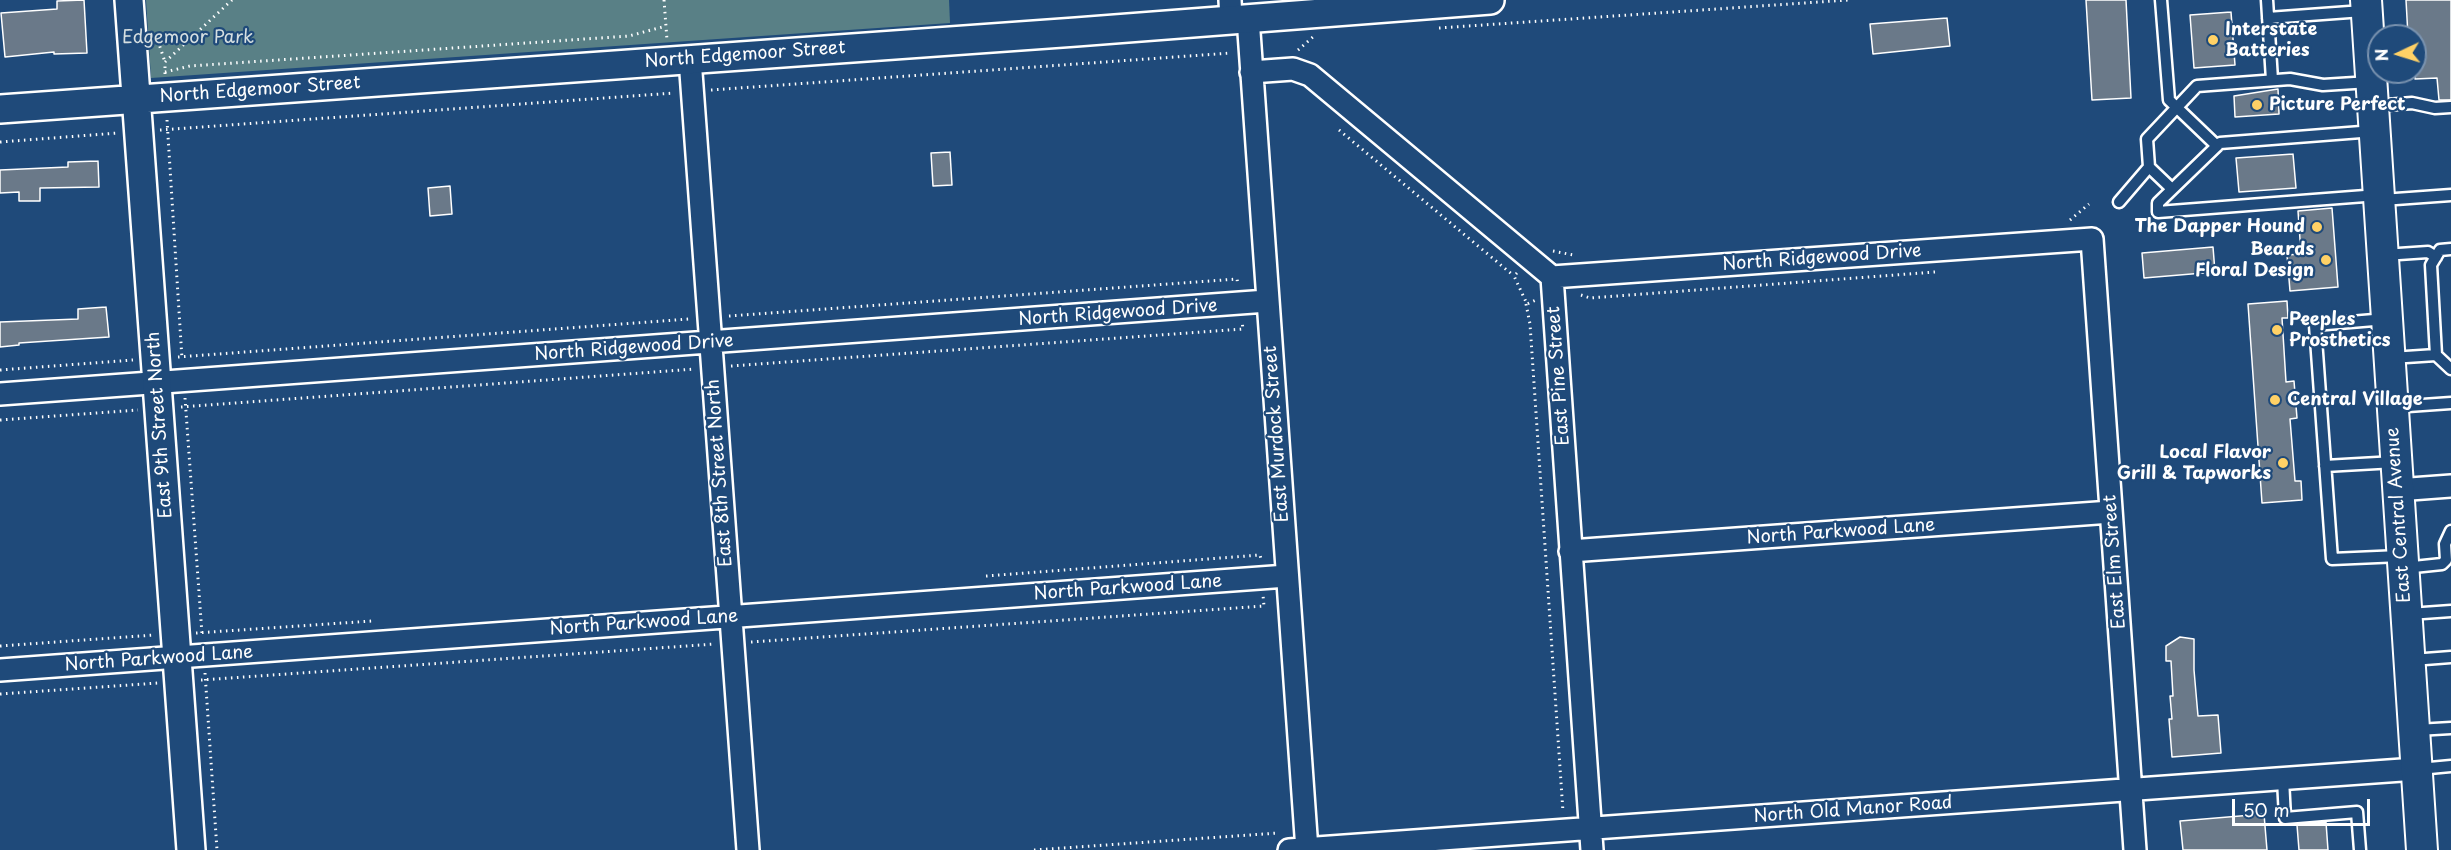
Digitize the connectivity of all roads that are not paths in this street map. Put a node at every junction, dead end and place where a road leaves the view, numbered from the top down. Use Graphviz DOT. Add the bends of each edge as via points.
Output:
graph roads {
  1 [pos="129,0"];
  2 [pos="1490,0"];
  3 [pos="2161,0"];
  4 [pos="2267,0"];
  5 [pos="2367,6"];
  6 [pos="1250,11"];
  7 [pos="2268,18"];
  8 [pos="690,59"];
  9 [pos="1251,62"];
  10 [pos="2272,80"];
  11 [pos="136,99"];
  12 [pos="2373,106"];
  13 [pos="2177,107"];
  14 [pos="2451,107"];
  15 [pos="0,109"];
  16 [pos="2217,146"];
  17 [pos="2149,167"];
  18 [pos="2172,189"];
  19 [pos="2451,195"];
  20 [pos="2379,198"];
  21 [pos="2119,202"];
  22 [pos="2092,238"];
  23 [pos="2451,249"];
  24 [pos="2382,255"];
  25 [pos="2436,257"];
  26 [pos="1552,277"];
  27 [pos="1268,301"];
  28 [pos="2386,319"];
  29 [pos="711,343"];
  30 [pos="2436,355"];
  31 [pos="2388,358"];
  32 [pos="2451,369"];
  33 [pos="156,370"];
  34 [pos="0,394"];
  35 [pos="2451,403"];
  36 [pos="2392,407"];
  37 [pos="2325,466"];
  38 [pos="2396,476"];
  39 [pos="2451,486"];
  40 [pos="2111,512"];
  41 [pos="2451,531"];
  42 [pos="1570,551"];
  43 [pos="2402,562"];
  44 [pos="1287,576"];
  45 [pos="2451,611"];
  46 [pos="2406,614"];
  47 [pos="731,617"];
  48 [pos="2451,657"];
  49 [pos="2408,660"];
  50 [pos="0,670"];
  51 [pos="177,670"];
  52 [pos="2451,728"];
  53 [pos="2413,730"];
  54 [pos="2451,766"];
  55 [pos="2416,769"];
  56 [pos="2283,779"];
  57 [pos="2131,790"];
  58 [pos="1590,828"];
  59 [pos="1302,845"];
  60 [pos="191,850"];
  61 [pos="748,850"];
  62 [pos="1592,850"];
  63 [pos="2135,850"];
  64 [pos="2360,850"];
  65 [pos="2422,850"];
  1 -- 11 [label="street, East 9th Street North"];
  2 -- 6 [label="street, North Edgemoor Street"];
  3 -- 13 [label="lane" via="2169,100"];
  4 -- 7 [label="lane"];
  5 -- 7 [label="lane"];
  5 -- 12 [label="main road, East Central Avenue"];
  6 -- 8 [label="street, North Edgemoor Street"];
  6 -- 9 [label="street, East Murdock Street"];
  7 -- 10 [label="lane"];
  8 -- 11 [label="street, North Edgemoor Street"];
  8 -- 29 [label="street, East 8th Street North"];
  9 -- 26 [label="street" via="1310,75"];
  9 -- 27 [label="street, East Murdock Street"];
  10 -- 12 [label="lane" via="2323,85"];
  10 -- 13 [label="lane" via="2197,86"];
  11 -- 15 [label="street, North Edgemoor Street"];
  11 -- 33 [label="street, East 9th Street North"];
  12 -- 14 [label="lane" via="2412,103"];
  12 -- 16 [label="lane"];
  12 -- 20 [label="main road, East Central Avenue"];
  13 -- 16 [label="lane"];
  13 -- 17 [label="lane" via="2147,139"];
  16 -- 18 [label="lane"];
  17 -- 18 [label="lane"];
  17 -- 21 [label="lane"];
  18 -- 20 [label="lane" via="2158,203 2158,212"];
  19 -- 20 [label="lane"];
  20 -- 24 [label="main road, East Central Avenue"];
  22 -- 26 [label="street, North Ridgewood Drive"];
  22 -- 40 [label="street, East Elm Street"];
  23 -- 25 [label="lane" via="2440,250"];
  24 -- 25 [label="lane" via="2428,252"];
  24 -- 28 [label="main road, East Central Avenue"];
  25 -- 30 [label="lane" via="2431,265"];
  26 -- 42 [label="street, East Pine Street"];
  27 -- 29 [label="street, North Ridgewood Drive"];
  27 -- 44 [label="street, East Murdock Street"];
  28 -- 31 [label="main road, East Central Avenue"];
  28 -- 37 [label="lane" via="2315,325"];
  29 -- 33 [label="street, North Ridgewood Drive" via="184,380"];
  29 -- 47 [label="street, East 8th Street North"];
  30 -- 31 [label="lane"];
  30 -- 32 [label="lane"];
  31 -- 36 [label="main road, East Central Avenue"];
  33 -- 34 [label="street, North Ridgewood Drive"];
  33 -- 51 [label="street, East 9th Street North"];
  35 -- 36 [label="lane"];
  36 -- 38 [label="main road, East Central Avenue"];
  37 -- 38 [label="lane"];
  37 -- 43 [label="lane" via="2332,559"];
  38 -- 39 [label="street"];
  38 -- 43 [label="main road, East Central Avenue"];
  40 -- 42 [label="street, North Parkwood Lane"];
  40 -- 57 [label="street, East Elm Street"];
  41 -- 43 [label="lane" via="2442,564"];
  42 -- 58 [label="street, East Pine Street"];
  43 -- 46 [label="main road, East Central Avenue"];
  44 -- 47 [label="street, North Parkwood Lane"];
  44 -- 59 [label="street, East Murdock Street"];
  45 -- 46 [label="lane"];
  46 -- 49 [label="main road, East Central Avenue"];
  47 -- 51 [label="street, North Parkwood Lane" via="204,656"];
  47 -- 61 [label="street, East 8th Street North"];
  48 -- 49 [label="lane"];
  49 -- 53 [label="main road, East Central Avenue"];
  50 -- 51 [label="street, North Parkwood Lane"];
  51 -- 60 [label="street, East 9th Street North"];
  52 -- 53 [label="lane"];
  53 -- 55 [label="main road, East Central Avenue"];
  54 -- 55 [label="lane"];
  55 -- 56 [label="street, North Old Manor Road"];
  55 -- 65 [label="main road, East Central Avenue"];
  56 -- 57 [label="street, North Old Manor Road"];
  56 -- 64 [label="lane" via="2285,818 2357,812"];
  57 -- 58 [label="street, North Old Manor Road"];
  57 -- 63 [label="street, East Elm Street"];
  58 -- 59 [label="street, North Old Manor Road"];
  58 -- 62 [label="street, East Pine Street"];
}
